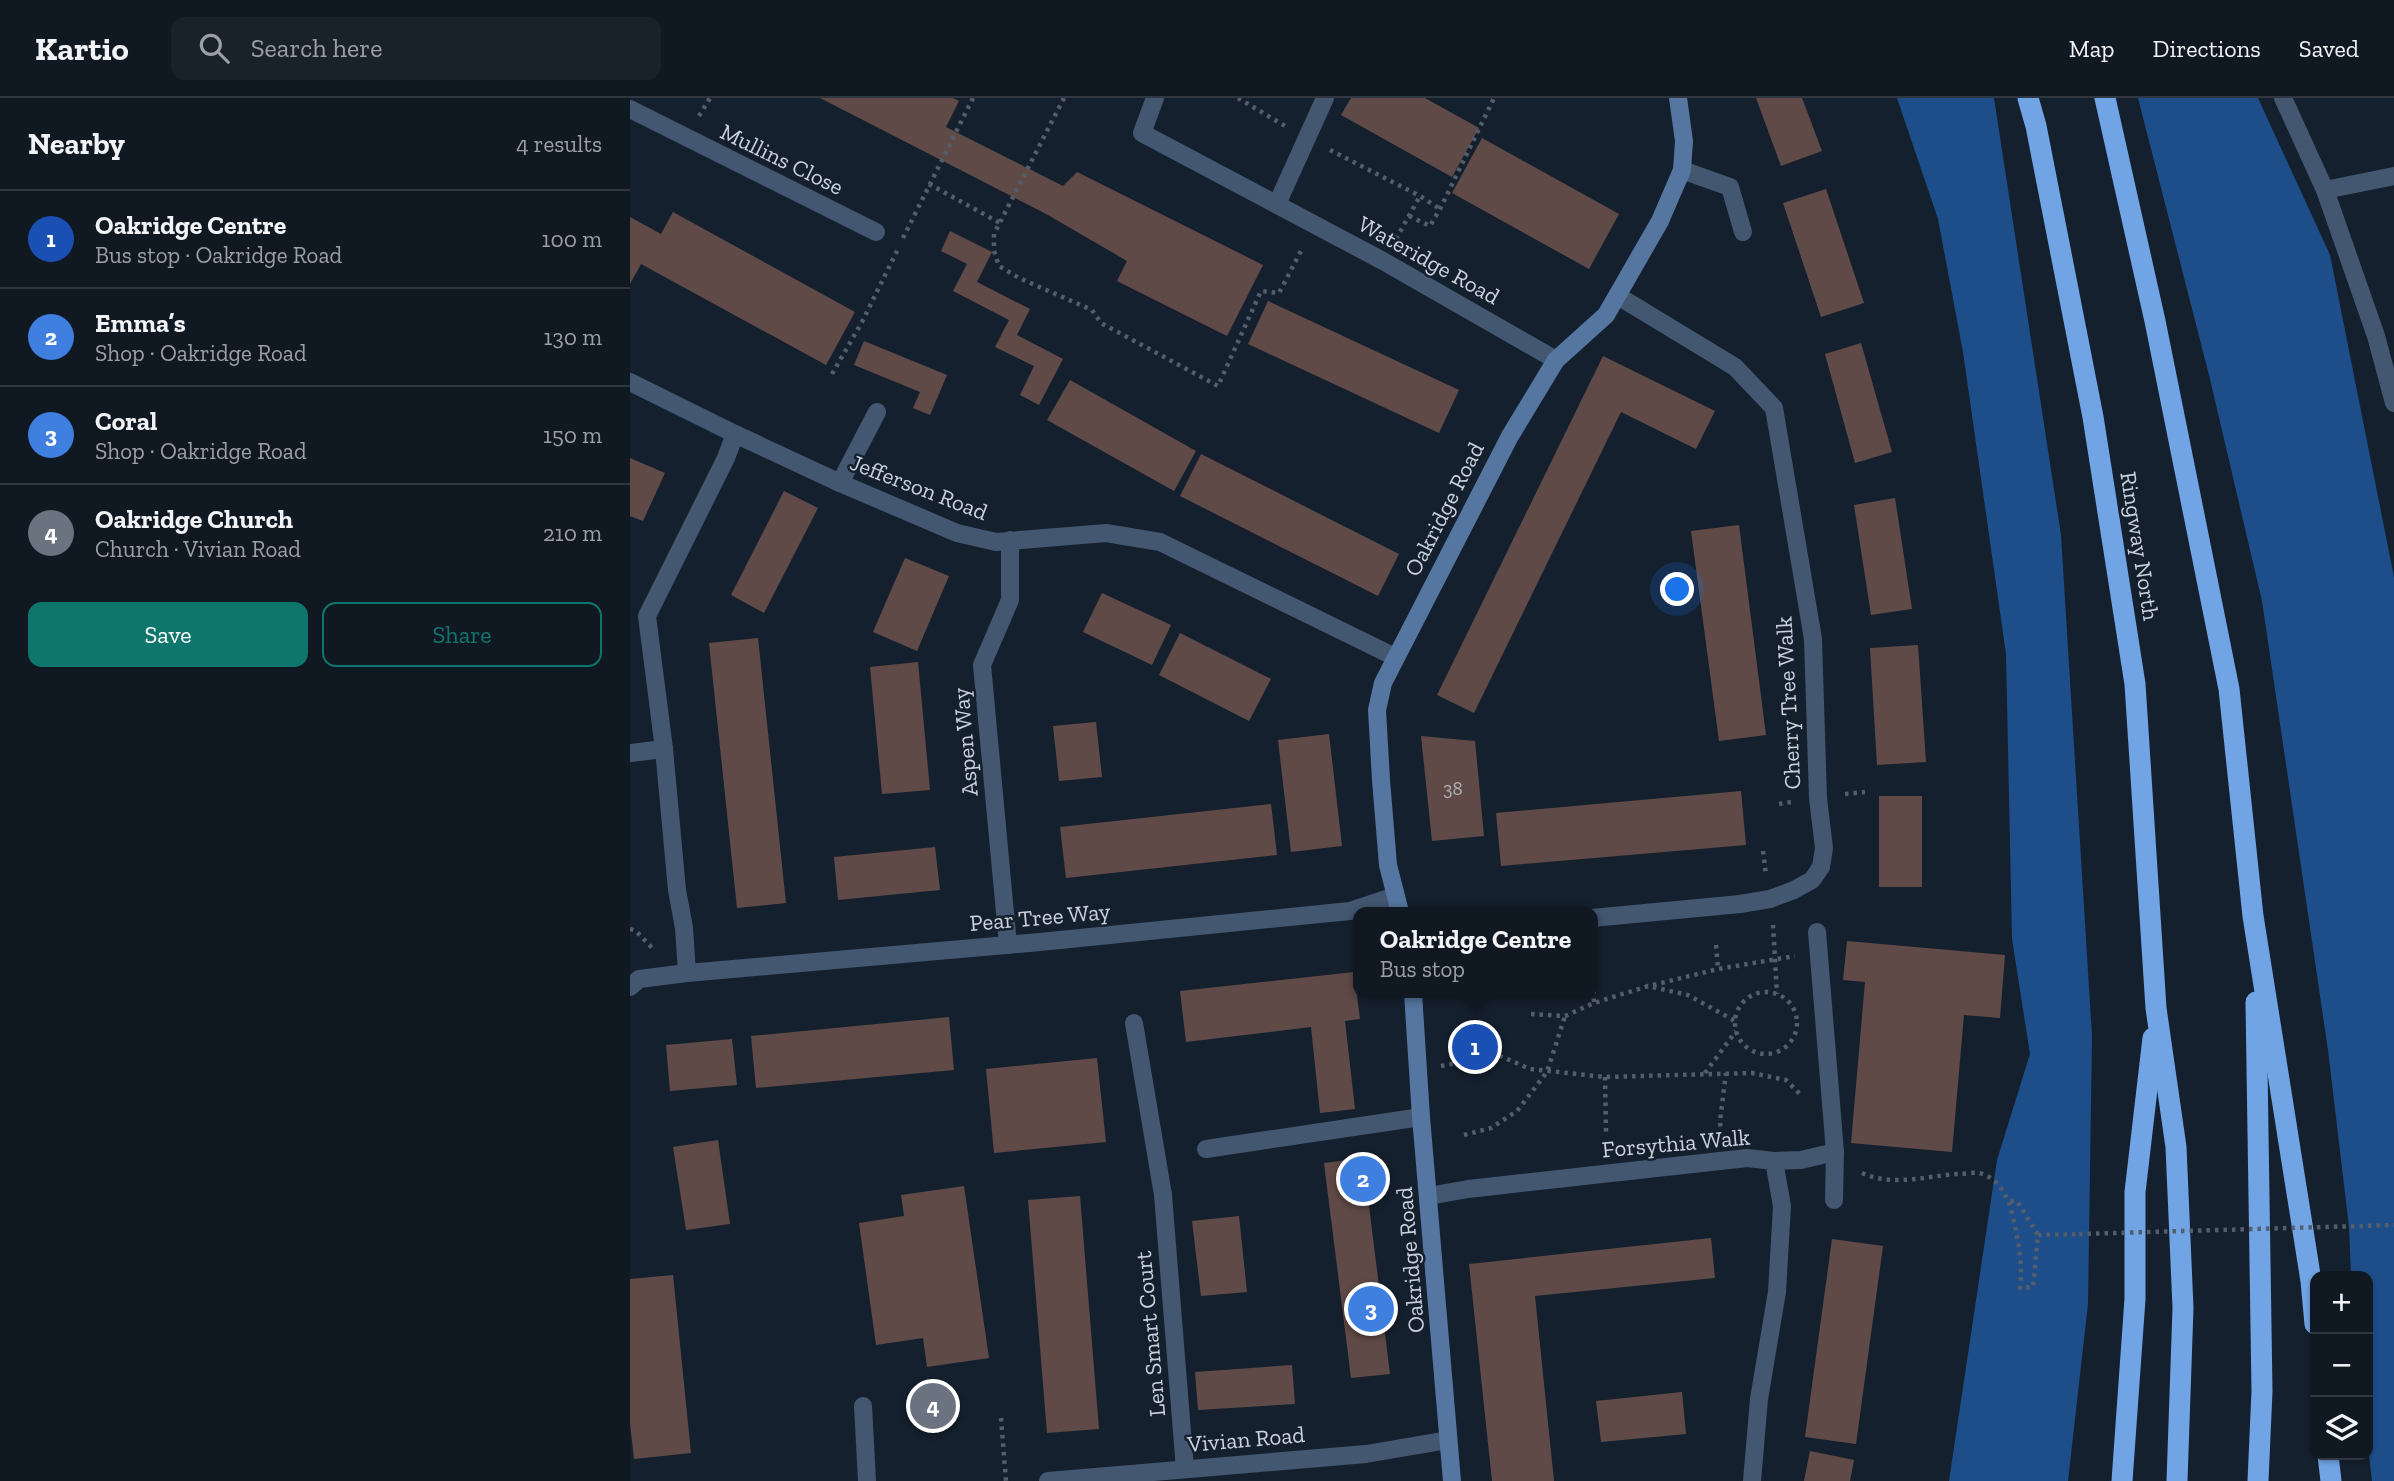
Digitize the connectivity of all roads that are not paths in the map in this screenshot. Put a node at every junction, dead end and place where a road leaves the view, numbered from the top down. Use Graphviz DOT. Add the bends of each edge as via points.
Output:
graph roads {
  1 [pos="1155,98"];
  2 [pos="1325,98"];
  3 [pos="1678,98"];
  4 [pos="2028,98"];
  5 [pos="2105,98"];
  6 [pos="2283,98"];
  7 [pos="630,109"];
  8 [pos="1682,170"];
  9 [pos="2394,176"];
  10 [pos="2325,190"];
  11 [pos="1277,204"];
  12 [pos="876,232"];
  13 [pos="1743,232"];
  14 [pos="1618,296"];
  15 [pos="1556,360"];
  16 [pos="630,382"];
  17 [pos="2394,403"];
  18 [pos="877,412"];
  19 [pos="735,435"];
  20 [pos="840,483"];
  21 [pos="1010,540"];
  22 [pos="1395,657"];
  23 [pos="664,749"];
  24 [pos="630,753"];
  25 [pos="1398,904"];
  26 [pos="1377,907"];
  27 [pos="1353,911"];
  28 [pos="2253,916"];
  29 [pos="1598,917"];
  30 [pos="1817,932"];
  31 [pos="1008,945"];
  32 [pos="687,973"];
  33 [pos="630,987"];
  34 [pos="1413,998"];
  35 [pos="2156,1008"];
  36 [pos="1134,1023"];
  37 [pos="1421,1117"];
  38 [pos="1206,1149"];
  39 [pos="1835,1152"];
  40 [pos="1774,1161"];
  41 [pos="1429,1196"];
  42 [pos="1834,1200"];
  43 [pos="2310,1275"];
  44 [pos="863,1406"];
  45 [pos="1448,1440"];
  46 [pos="2329,1460"];
  47 [pos="1185,1469"];
  48 [pos="867,1481"];
  49 [pos="1051,1481"];
  50 [pos="1452,1481"];
  51 [pos="1752,1481"];
  52 [pos="2122,1481"];
  53 [pos="2177,1481"];
  54 [pos="2258,1481"];
  55 [pos="2331,1481"];
  1 -- 11 [label="street, Wateridge Road" via="1142,133"];
  2 -- 11 [label="street"];
  3 -- 8 [label="street, Oakridge Road" via="1684,141"];
  4 -- 35 [label="highway, Ringway North" via="2093,417 2135,684"];
  5 -- 28 [label="highway" via="2229,689"];
  6 -- 10 [label="street"];
  7 -- 12 [label="street, Mullins Close"];
  8 -- 13 [label="street" via="1730,187"];
  8 -- 14 [label="street, Oakridge Road" via="1660,222"];
  9 -- 10 [label="street"];
  10 -- 17 [label="street" via="2376,336"];
  11 -- 15 [label="street, Wateridge Road"];
  14 -- 15 [label="street, Oakridge Road" via="1605,316"];
  14 -- 29 [label="street, Cherry Tree Walk" via="1735,367 1774,408 1813,639 1824,848 1821,867 1812,880 1770,899"];
  15 -- 22 [label="street, Oakridge Road" via="1510,436"];
  16 -- 19 [label="street, Jefferson Road"];
  18 -- 20 [label="street"];
  19 -- 20 [label="street, Jefferson Road"];
  19 -- 23 [label="street" via="647,616"];
  20 -- 21 [label="street, Jefferson Road" via="957,533 996,542"];
  21 -- 22 [label="street, Jefferson Road" via="1107,533 1160,542"];
  21 -- 31 [label="street, Aspen Way" via="1010,600 982,665"];
  22 -- 25 [label="street, Oakridge Road" via="1377,710 1388,865"];
  23 -- 24 [label="street"];
  23 -- 32 [label="street"];
  25 -- 26 [label="street, Pear Tree Way"];
  27 -- 31 [label="street, Pear Tree Way"];
  28 -- 43 [label="highway"];
  28 -- 54 [label="highway" via="2260,1157"];
  30 -- 39 [label="street"];
  31 -- 32 [label="street, Pear Tree Way"];
  32 -- 33 [label="street, Pear Tree Way" via="639,979"];
  34 -- 37 [label="street, Oakridge Road"];
  35 -- 52 [label="highway" via="2135,1192 2135,1299"];
  35 -- 53 [label="highway" via="2177,1161 2183,1308"];
  36 -- 47 [label="street, Len Smart Court" via="1163,1195"];
  37 -- 38 [label="street"];
  37 -- 41 [label="street, Oakridge Road"];
  39 -- 40 [label="street"];
  39 -- 42 [label="street"];
  40 -- 41 [label="street, Forsythia Walk" via="1724,1160"];
  40 -- 51 [label="street, Forsythia Walk" via="1782,1206 1777,1279"];
  41 -- 45 [label="street, Oakridge Road"];
  44 -- 48 [label="street"];
  45 -- 47 [label="street, Vivian Road" via="1366,1454"];
  45 -- 50 [label="street, Oakridge Road"];
  46 -- 55 [label="highway"];
  47 -- 49 [label="street, Vivian Road"];
}
